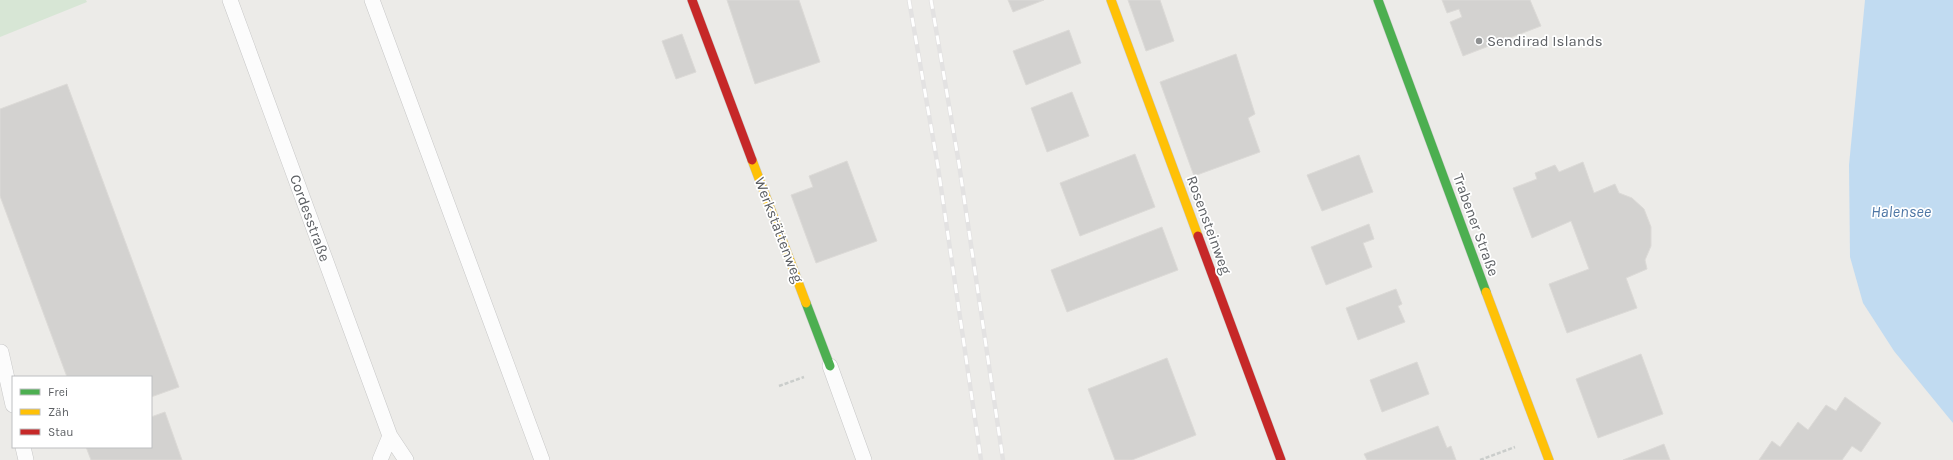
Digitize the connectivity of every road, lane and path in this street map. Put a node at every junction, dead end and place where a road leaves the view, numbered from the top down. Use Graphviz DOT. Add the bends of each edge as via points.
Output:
graph roads {
  1 [pos="230,0"];
  2 [pos="372,0"];
  3 [pos="692,0"];
  4 [pos="1111,0"];
  5 [pos="1378,0"];
  6 [pos="0,351"];
  7 [pos="830,366"];
  8 [pos="805,377"];
  9 [pos="779,386"];
  10 [pos="12,401"];
  11 [pos="390,436"];
  12 [pos="1516,446"];
  13 [pos="23,448"];
  14 [pos="26,460"];
  15 [pos="380,460"];
  16 [pos="406,460"];
  17 [pos="542,460"];
  18 [pos="864,460"];
  19 [pos="1281,460"];
  20 [pos="1480,460"];
  21 [pos="1549,460"];
  1 -- 11 [label="lane, Cordesstraße"];
  2 -- 17 [label="lane"];
  3 -- 7 [label="street, Werkstättenweg"];
  4 -- 19 [label="street, Rosensteinweg"];
  5 -- 21 [label="street, Trabener Straße"];
  6 -- 10 [label="lane"];
  7 -- 18 [label="lane, Werkstättenweg"];
  8 -- 9 [label="path"];
  11 -- 15 [label="lane"];
  11 -- 16 [label="lane, Cordesstraße"];
  12 -- 20 [label="path"];
  13 -- 14 [label="lane"];
}
